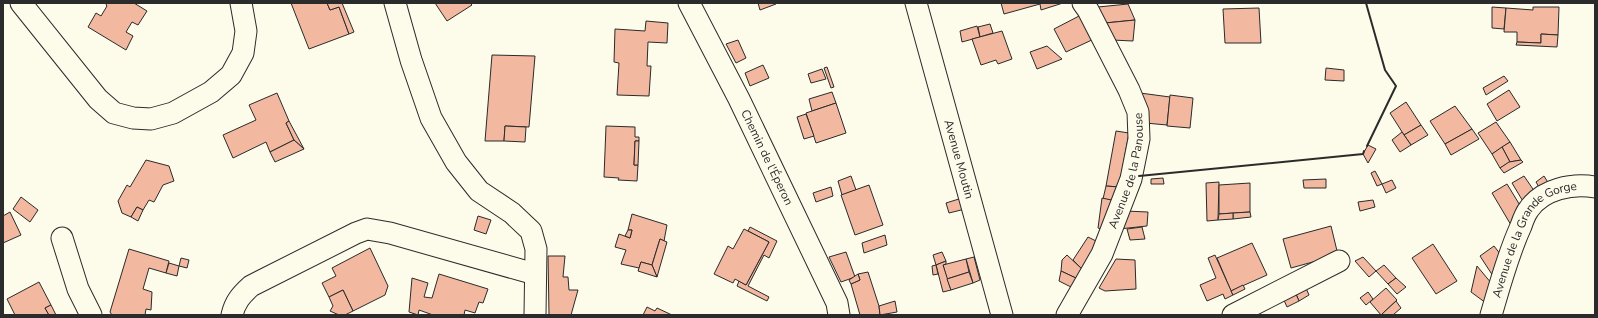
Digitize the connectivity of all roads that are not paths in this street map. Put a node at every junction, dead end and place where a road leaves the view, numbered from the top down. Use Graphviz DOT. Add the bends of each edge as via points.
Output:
graph roads {
  1 [pos="21,3"];
  2 [pos="241,3"];
  3 [pos="395,3"];
  4 [pos="689,3"];
  5 [pos="916,3"];
  6 [pos="1083,3"];
  7 [pos="1595,187"];
  8 [pos="62,238"];
  9 [pos="1339,261"];
  10 [pos="535,274"];
  11 [pos="91,315"];
  12 [pos="232,315"];
  13 [pos="535,315"];
  14 [pos="840,315"];
  15 [pos="1002,315"];
  16 [pos="1067,315"];
  17 [pos="1233,315"];
  18 [pos="1490,315"];
  1 -- 2 [label="street" via="98,99 114,113 133,118 151,118 173,113 211,92 231,75 243,53 246,31"];
  3 -- 10 [label="street" via="431,118 456,162 479,191 512,213 531,231 536,249"];
  4 -- 14 [label="street, Chemin de l'Éperon" via="742,106 837,303"];
  5 -- 15 [label="street, Avenue Moutin"];
  6 -- 16 [label="street, Avenue de la Panouse" via="1130,90 1138,112 1139,139 1131,179 1102,254"];
  7 -- 18 [label="street, Avenue de la Grande Gorge" via="1582,185 1561,188 1544,196 1529,209 1517,234"];
  8 -- 11 [label="street" via="78,289"];
  9 -- 17 [label="street"];
  10 -- 12 [label="street" via="390,233 367,230 356,233 251,286 235,303"];
  10 -- 13 [label="street"];
}
